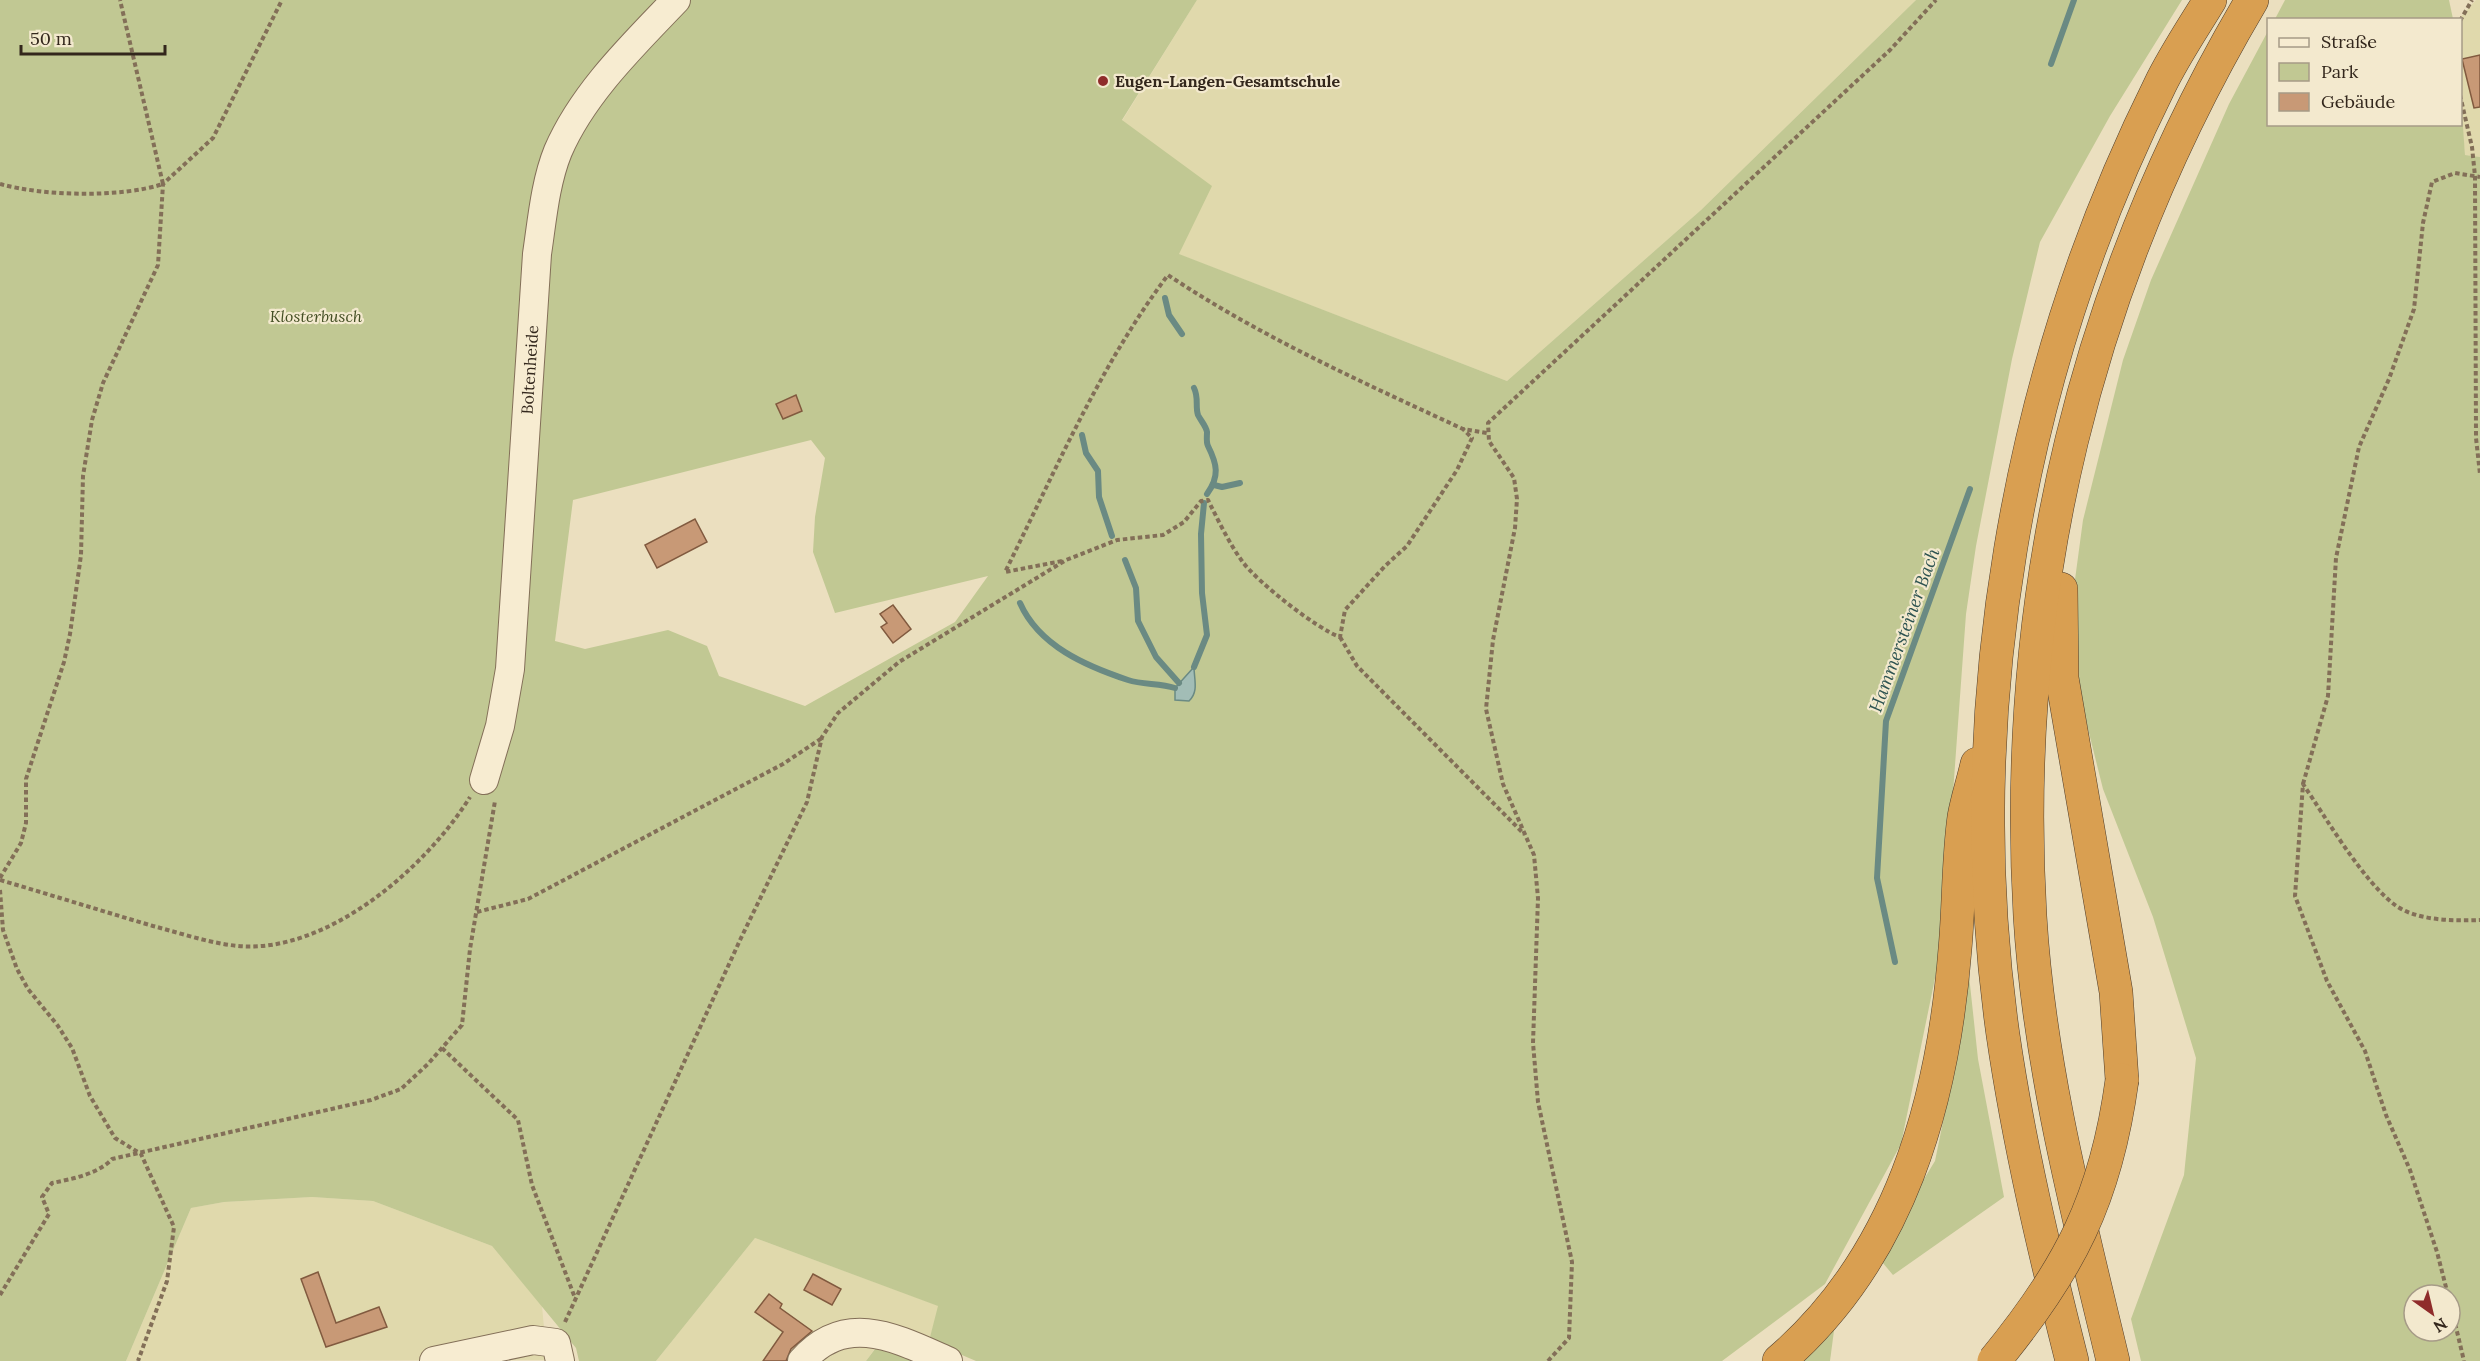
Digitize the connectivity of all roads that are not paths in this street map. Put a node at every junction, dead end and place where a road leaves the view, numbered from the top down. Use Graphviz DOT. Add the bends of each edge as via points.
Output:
graph roads {
  1 [pos="676,0"];
  2 [pos="2210,0"];
  3 [pos="2252,0"];
  4 [pos="2055,510"];
  5 [pos="1992,701"];
  6 [pos="484,780"];
  7 [pos="558,1352"];
  8 [pos="434,1361"];
  9 [pos="802,1361"];
  10 [pos="948,1361"];
  11 [pos="1779,1361"];
  12 [pos="1994,1361"];
  13 [pos="2072,1361"];
  14 [pos="2113,1361"];
  1 -- 6 [label="lane, Boltenheide" via="625,53 578,114 558,152 544,204 536,266 510,669 500,726"];
  2 -- 5 [label="highway" via="2161,82 2133,142 2066,321 2022,480 2004,583"];
  3 -- 4 [label="highway" via="2188,116 2123,266 2095,350"];
  4 -- 12 [label="highway, bridge" via="2062,678 2116,992 2122,1080 2110,1152 2085,1221 2046,1295"];
  4 -- 14 [label="highway" via="2040,595 2031,701 2026,809 2030,918 2040,1013 2064,1150"];
  5 -- 11 [label="highway" via="1964,817 1943,1052 1925,1129 1904,1188 1872,1250 1815,1326"];
  5 -- 13 [label="highway" via="1989,822 1993,939 2003,1035 2028,1173"];
  7 -- 8 [label="lane" via="533,1340"];
  9 -- 10 [label="lane" via="832,1336 860,1333 899,1340"];
}
